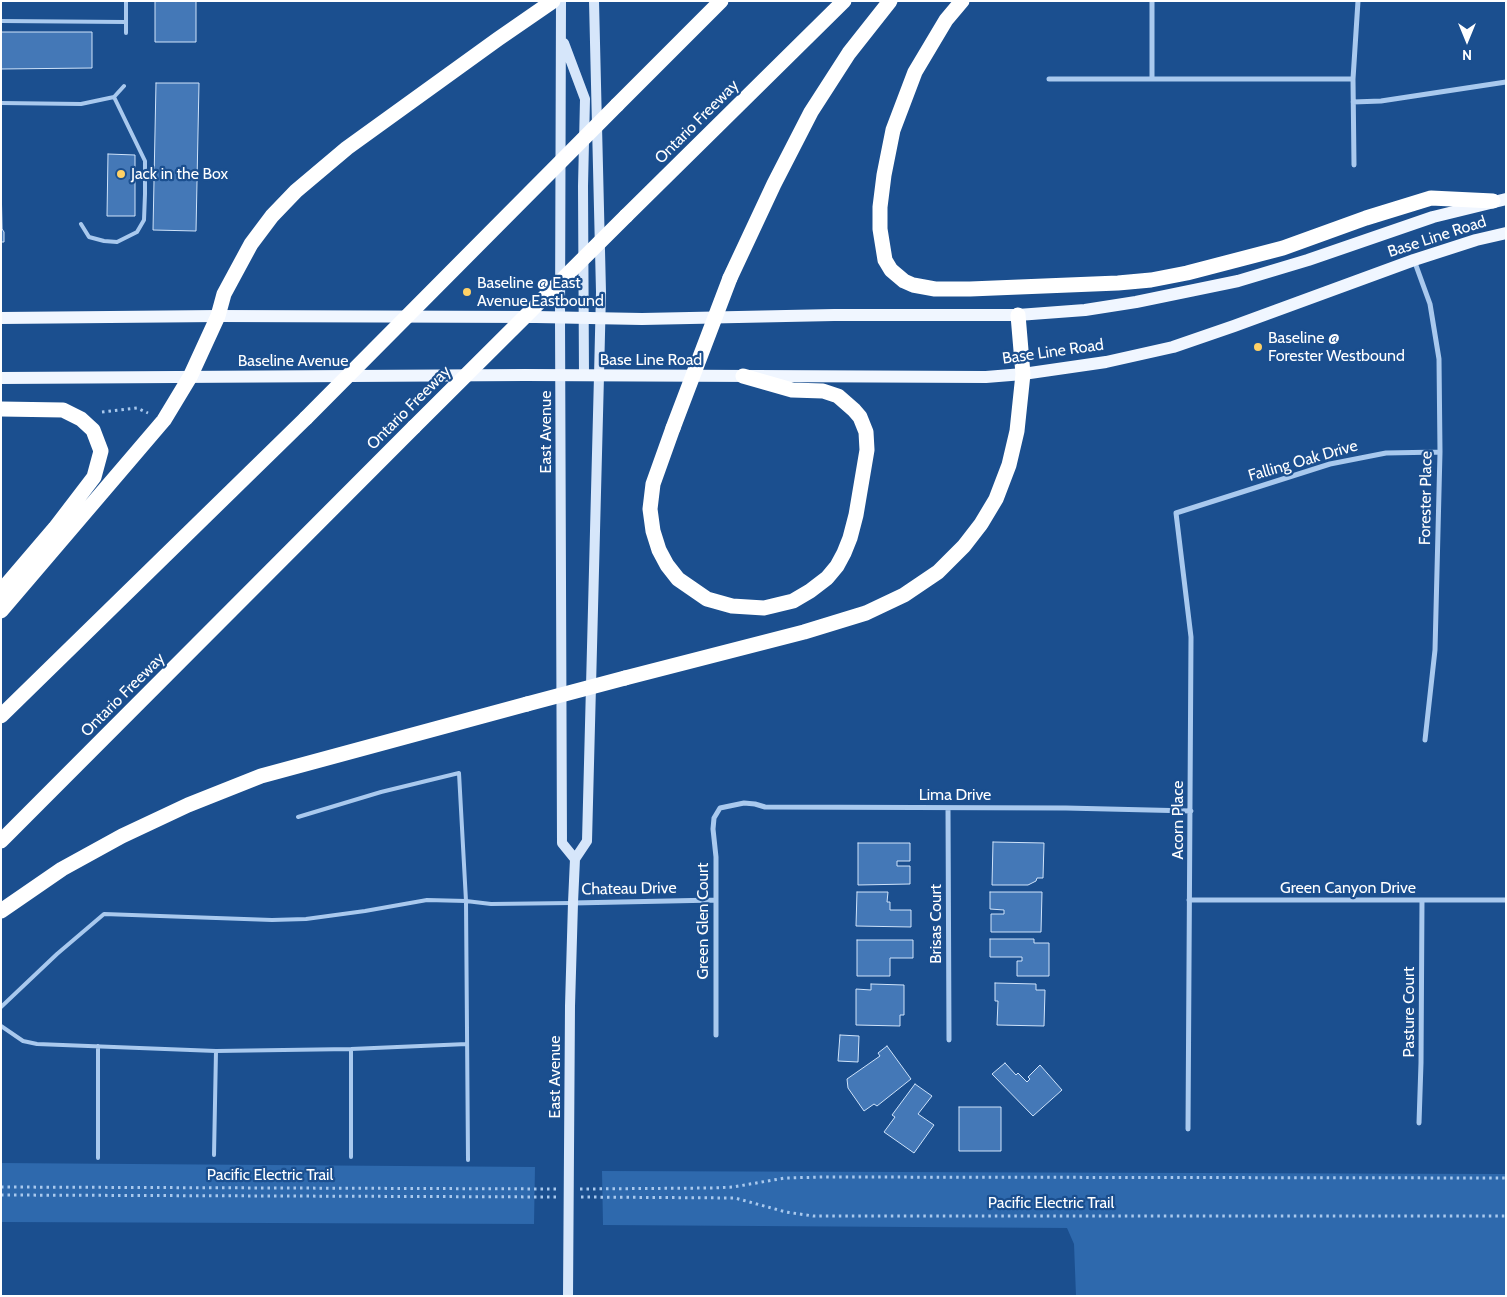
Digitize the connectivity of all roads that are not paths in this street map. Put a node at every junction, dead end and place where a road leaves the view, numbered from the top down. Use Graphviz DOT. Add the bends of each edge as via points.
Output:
graph roads {
  1 [pos="126,1"];
  2 [pos="553,1"];
  3 [pos="561,1"];
  4 [pos="594,1"];
  5 [pos="721,1"];
  6 [pos="844,1"];
  7 [pos="890,1"];
  8 [pos="962,1"];
  9 [pos="1152,1"];
  10 [pos="1358,1"];
  11 [pos="1,21"];
  12 [pos="126,22"];
  13 [pos="126,33"];
  14 [pos="561,35"];
  15 [pos="1152,78"];
  16 [pos="1049,79"];
  17 [pos="1353,79"];
  18 [pos="1506,82"];
  19 [pos="124,86"];
  20 [pos="114,97"];
  21 [pos="1353,102"];
  22 [pos="1,103"];
  23 [pos="1354,165"];
  24 [pos="1499,200"];
  25 [pos="81,224"];
  26 [pos="1506,233"];
  27 [pos="1414,260"];
  28 [pos="1018,315"];
  29 [pos="218,316"];
  30 [pos="1,318"];
  31 [pos="560,318"];
  32 [pos="583,318"];
  33 [pos="600,319"];
  34 [pos="1023,374"];
  35 [pos="561,376"];
  36 [pos="584,376"];
  37 [pos="599,376"];
  38 [pos="743,376"];
  39 [pos="190,377"];
  40 [pos="1,378"];
  41 [pos="1,409"];
  42 [pos="1440,452"];
  43 [pos="1176,513"];
  44 [pos="1,591"];
  45 [pos="1,611"];
  46 [pos="1,716"];
  47 [pos="1425,740"];
  48 [pos="720,808"];
  49 [pos="948,808"];
  50 [pos="1190,811"];
  51 [pos="298,817"];
  52 [pos="1,841"];
  53 [pos="575,859"];
  54 [pos="716,900"];
  55 [pos="1189,900"];
  56 [pos="1422,900"];
  57 [pos="1506,900"];
  58 [pos="466,901"];
  59 [pos="573,903"];
  60 [pos="1,911"];
  61 [pos="1,1007"];
  62 [pos="1,1026"];
  63 [pos="716,1035"];
  64 [pos="949,1040"];
  65 [pos="467,1044"];
  66 [pos="98,1046"];
  67 [pos="351,1049"];
  68 [pos="216,1051"];
  69 [pos="1419,1123"];
  70 [pos="1188,1129"];
  71 [pos="214,1155"];
  72 [pos="351,1157"];
  73 [pos="98,1158"];
  74 [pos="468,1160"];
  75 [pos="568,1296"];
  1 -- 12 [label="lane"];
  2 -- 29 [label="highway" via="347,148 296,191 251,244 224,294"];
  3 -- 14 [label="main road, East Avenue"];
  4 -- 33 [label="main road, East Avenue"];
  5 -- 46 [label="highway, bridge" via="306,418"];
  6 -- 52 [label="highway, Ontario Freeway, bridge"];
  7 -- 38 [label="highway, bridge" via="849,53 811,112 774,184 730,278 653,484 650,509 653,531 659,550 678,579 707,599 732,606 764,608 793,601 827,578 837,566 856,515 867,450 866,432 860,417 838,396 792,390"];
  8 -- 24 [label="highway" via="946,20 915,72 893,130 884,175 880,229 885,260 891,270 913,285 970,289 1151,280 1188,274 1267,253 1431,198"];
  9 -- 15 [label="street"];
  10 -- 17 [label="street"];
  11 -- 12 [label="lane"];
  12 -- 13 [label="lane"];
  14 -- 31 [label="main road, East Avenue"];
  14 -- 32 [label="main road" via="585,99"];
  15 -- 16 [label="street"];
  15 -- 17 [label="street"];
  17 -- 21 [label="street"];
  18 -- 21 [label="street" via="1381,101"];
  19 -- 20 [label="lane"];
  20 -- 22 [label="lane" via="81,104"];
  20 -- 25 [label="lane" via="145,161 144,220 137,232 117,242 89,237"];
  21 -- 23 [label="street"];
  24 -- 28 [label="main road, Base Line Road" via="1433,217 1229,283 1085,310"];
  26 -- 27 [label="main road, Base Line Road"];
  27 -- 34 [label="main road, Base Line Road" via="1173,347"];
  27 -- 42 [label="street, Forester Place" via="1435,325 1439,360"];
  28 -- 33 [label="main road, Base Line Road"];
  28 -- 34 [label="highway"];
  29 -- 30 [label="main road"];
  29 -- 31 [label="main road"];
  29 -- 39 [label="highway"];
  31 -- 32 [label="main road"];
  31 -- 35 [label="main road, East Avenue"];
  32 -- 33 [label="main road, Base Line Road"];
  32 -- 36 [label="main road"];
  33 -- 37 [label="main road, East Avenue"];
  34 -- 38 [label="main road, Base Line Road" via="986,377"];
  34 -- 60 [label="highway, bridge" via="1017,431 996,499 964,546 938,572 904,595 866,613 794,634 261,776 122,836 62,869"];
  35 -- 36 [label="main road, Baseline Avenue"];
  35 -- 39 [label="main road, Baseline Avenue"];
  35 -- 53 [label="main road, East Avenue" via="562,843"];
  36 -- 37 [label="main road, Base Line Road"];
  37 -- 38 [label="main road, Base Line Road"];
  37 -- 53 [label="main road, East Avenue" via="587,841"];
  39 -- 40 [label="main road, Baseline Avenue"];
  39 -- 45 [label="highway" via="164,420"];
  41 -- 44 [label="highway" via="63,410 93,430 101,451 94,477"];
  42 -- 43 [label="street, Falling Oak Drive" via="1386,454 1330,464"];
  42 -- 47 [label="street, Forester Place" via="1435,650"];
  43 -- 50 [label="street, Acorn Place" via="1190,637"];
  48 -- 49 [label="street, Lima Drive" via="744,802 765,807"];
  48 -- 54 [label="street, Green Glen Court" via="714,818 713,829"];
  49 -- 50 [label="street, Lima Drive"];
  49 -- 64 [label="street, Brisas Court"];
  50 -- 55 [label="street, Acorn Place"];
  51 -- 58 [label="lane" via="459,773"];
  53 -- 59 [label="main road, East Avenue"];
  54 -- 59 [label="street, Chateau Drive"];
  54 -- 63 [label="street, Green Glen Court"];
  55 -- 56 [label="street, Green Canyon Drive"];
  55 -- 70 [label="street, Acorn Place"];
  56 -- 57 [label="street, Green Canyon Drive"];
  56 -- 69 [label="street, Pasture Court"];
  58 -- 59 [label="lane" via="491,904"];
  58 -- 61 [label="lane" via="427,900 306,919 104,914"];
  58 -- 65 [label="lane"];
  59 -- 75 [label="main road, East Avenue"];
  62 -- 66 [label="lane" via="23,1041 37,1044"];
  65 -- 67 [label="lane"];
  65 -- 74 [label="lane"];
  66 -- 68 [label="lane"];
  66 -- 73 [label="lane"];
  67 -- 68 [label="lane"];
  67 -- 72 [label="lane"];
  68 -- 71 [label="lane"];
}
